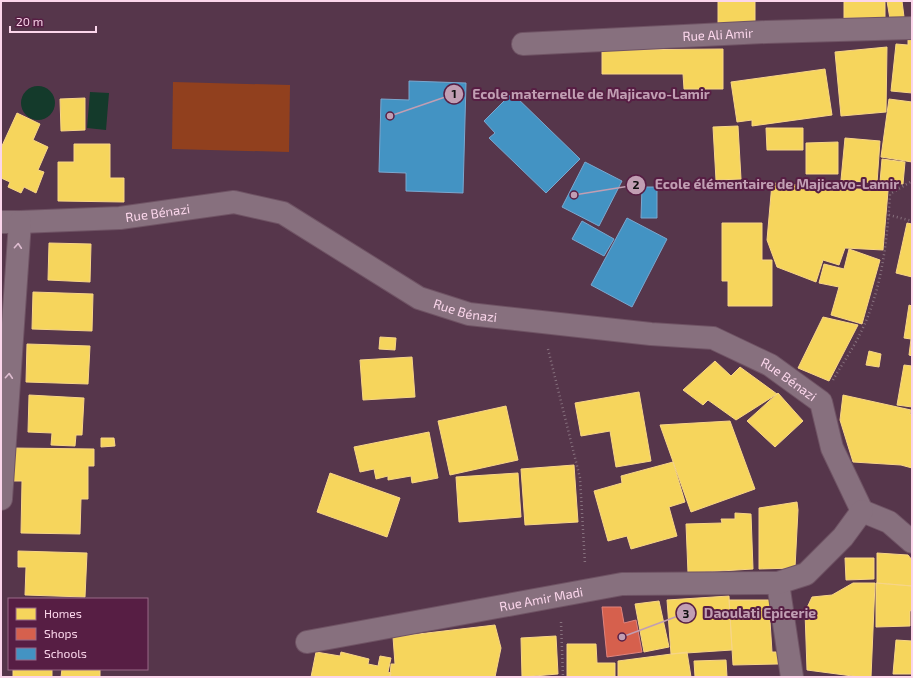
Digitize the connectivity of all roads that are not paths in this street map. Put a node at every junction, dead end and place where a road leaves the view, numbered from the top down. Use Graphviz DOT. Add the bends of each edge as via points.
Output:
graph roads {
  1 [pos="912,28"];
  2 [pos="523,44"];
  3 [pos="10,222"];
  4 [pos="1,499"];
  5 [pos="862,511"];
  6 [pos="912,542"];
  7 [pos="778,583"];
  8 [pos="307,642"];
  9 [pos="792,677"];
  1 -- 2 [label="street, Rue Ali Amir"];
  4 -- 3 [label="street, one-way"];
  3 -- 5 [label="street, Rue Bénazi" via="120,218 234,202 283,213 419,298 468,314 651,334 714,338 770,365 821,402 832,448"];
  5 -- 6 [label="street" via="889,522"];
  5 -- 7 [label="street, Rue Amir Madi" via="843,537 806,574"];
  7 -- 8 [label="street, Rue Amir Madi" via="622,584"];
  7 -- 9 [label="street"];
}
